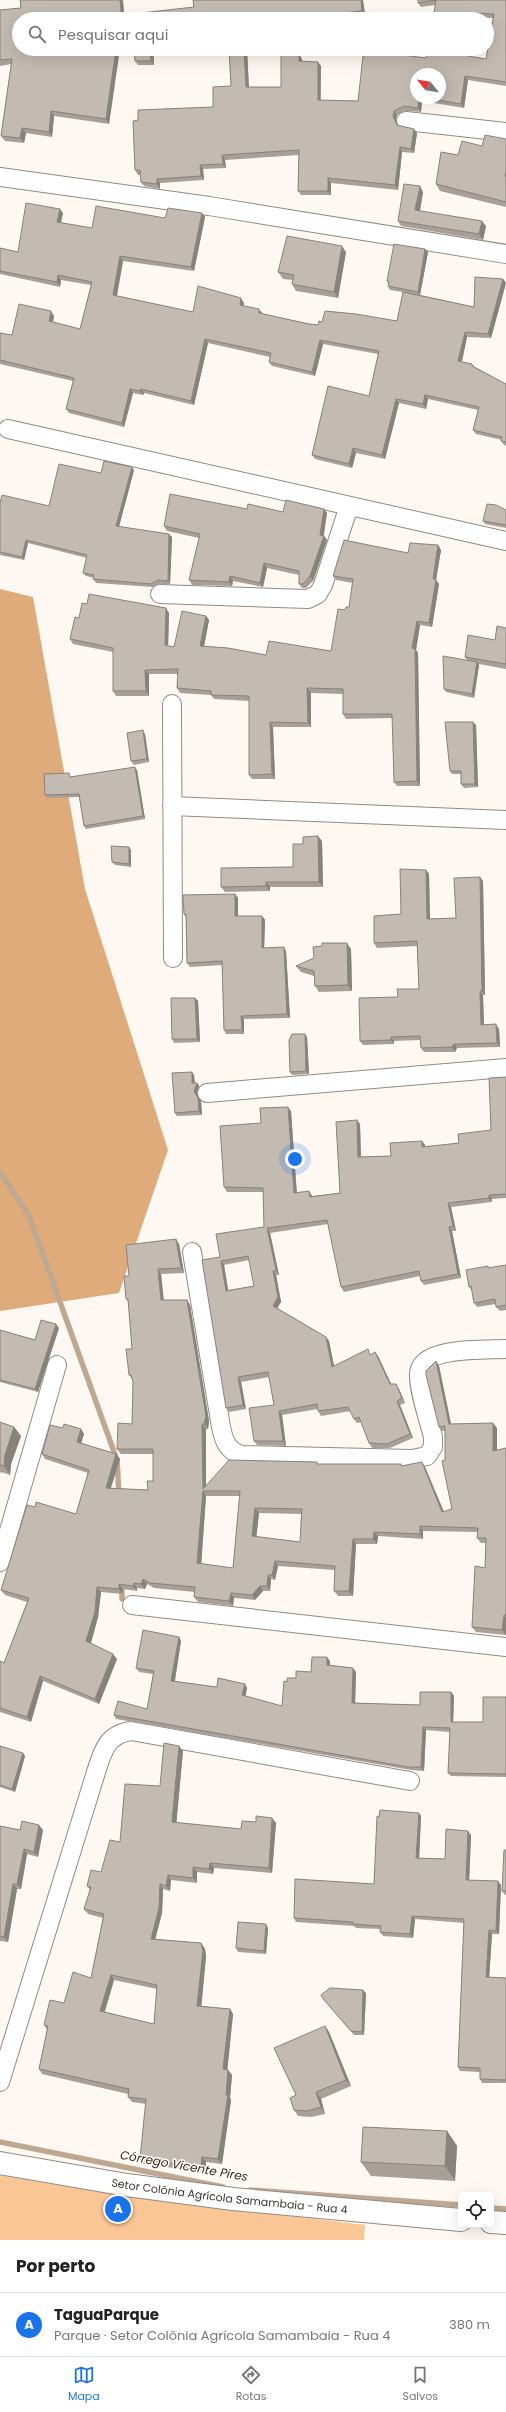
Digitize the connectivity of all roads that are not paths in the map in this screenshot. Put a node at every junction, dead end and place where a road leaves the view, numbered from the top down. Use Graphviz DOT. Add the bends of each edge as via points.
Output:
graph roads {
  1 [pos="406,121"];
  2 [pos="506,132"];
  3 [pos="0,177"];
  4 [pos="506,254"];
  5 [pos="8,430"];
  6 [pos="348,506"];
  7 [pos="506,541"];
  8 [pos="160,594"];
  9 [pos="172,704"];
  10 [pos="172,806"];
  11 [pos="506,820"];
  12 [pos="173,958"];
  13 [pos="506,1068"];
  14 [pos="207,1093"];
  15 [pos="192,1252"];
  16 [pos="506,1349"];
  17 [pos="57,1365"];
  18 [pos="0,1562"];
  19 [pos="132,1605"];
  20 [pos="506,1647"];
  21 [pos="410,1781"];
  22 [pos="0,2082"];
  23 [pos="0,2163"];
  24 [pos="458,2220"];
  25 [pos="494,2222"];
  26 [pos="506,2223"];
  1 -- 2 [label="street"];
  3 -- 4 [label="street" via="209,206"];
  5 -- 6 [label="street"];
  6 -- 7 [label="street"];
  6 -- 8 [label="street" via="323,585 318,594 308,599"];
  9 -- 10 [label="street"];
  10 -- 11 [label="street"];
  10 -- 12 [label="street"];
  13 -- 14 [label="street"];
  15 -- 16 [label="street" via="224,1440 234,1452 241,1455 412,1459 427,1456 433,1447 433,1437 418,1375 422,1364 435,1354"];
  17 -- 18 [label="street"];
  19 -- 20 [label="street"];
  21 -- 22 [label="street" via="131,1731 121,1732 112,1737 104,1747"];
  23 -- 24 [label="street, Setor Colônia Agrícola Samambaia - Rua 4" via="126,2185 218,2197"];
  25 -- 26 [label="street"];
}
